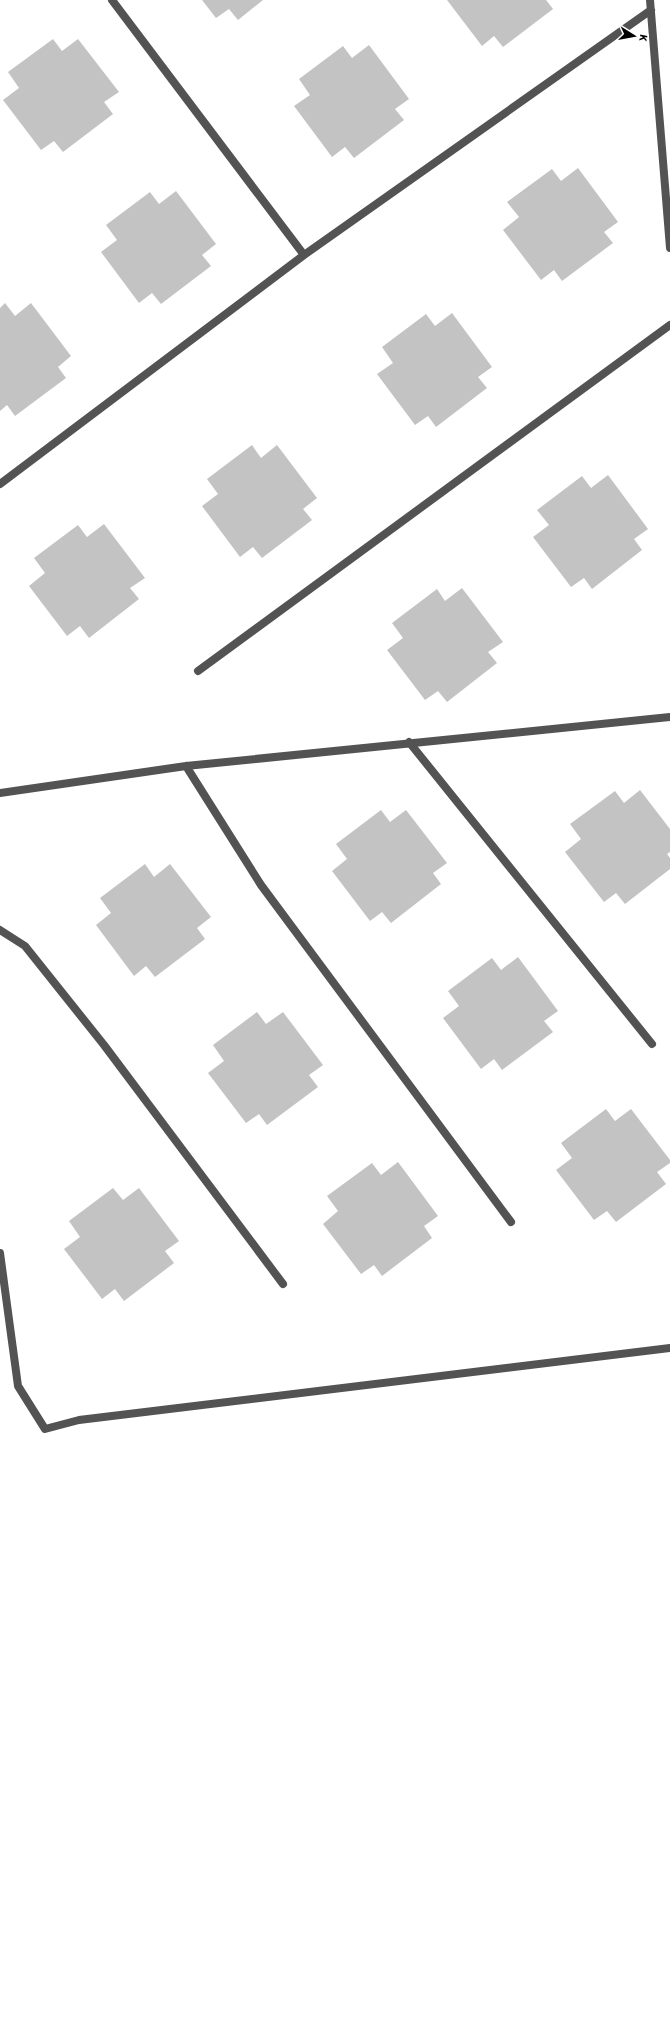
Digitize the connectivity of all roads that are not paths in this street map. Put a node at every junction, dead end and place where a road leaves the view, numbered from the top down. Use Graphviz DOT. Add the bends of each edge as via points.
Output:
graph roads {
  1 [pos="112,0"];
  2 [pos="650,0"];
  3 [pos="651,10"];
  4 [pos="670,248"];
  5 [pos="304,255"];
  6 [pos="670,325"];
  7 [pos="0,484"];
  8 [pos="198,671"];
  9 [pos="670,716"];
  10 [pos="409,742"];
  11 [pos="186,766"];
  12 [pos="0,793"];
  13 [pos="0,930"];
  14 [pos="652,1044"];
  15 [pos="511,1222"];
  16 [pos="0,1253"];
  17 [pos="283,1284"];
  18 [pos="670,1348"];
  1 -- 5 [label="street"];
  2 -- 3 [label="street"];
  3 -- 4 [label="street"];
  3 -- 5 [label="street"];
  5 -- 7 [label="street"];
  6 -- 8 [label="street"];
  9 -- 10 [label="street"];
  10 -- 11 [label="street"];
  10 -- 14 [label="street"];
  11 -- 12 [label="street"];
  11 -- 15 [label="street" via="261,885"];
  13 -- 17 [label="street" via="26,946 104,1045"];
  16 -- 18 [label="street" via="18,1386 45,1429 79,1420"];
}
